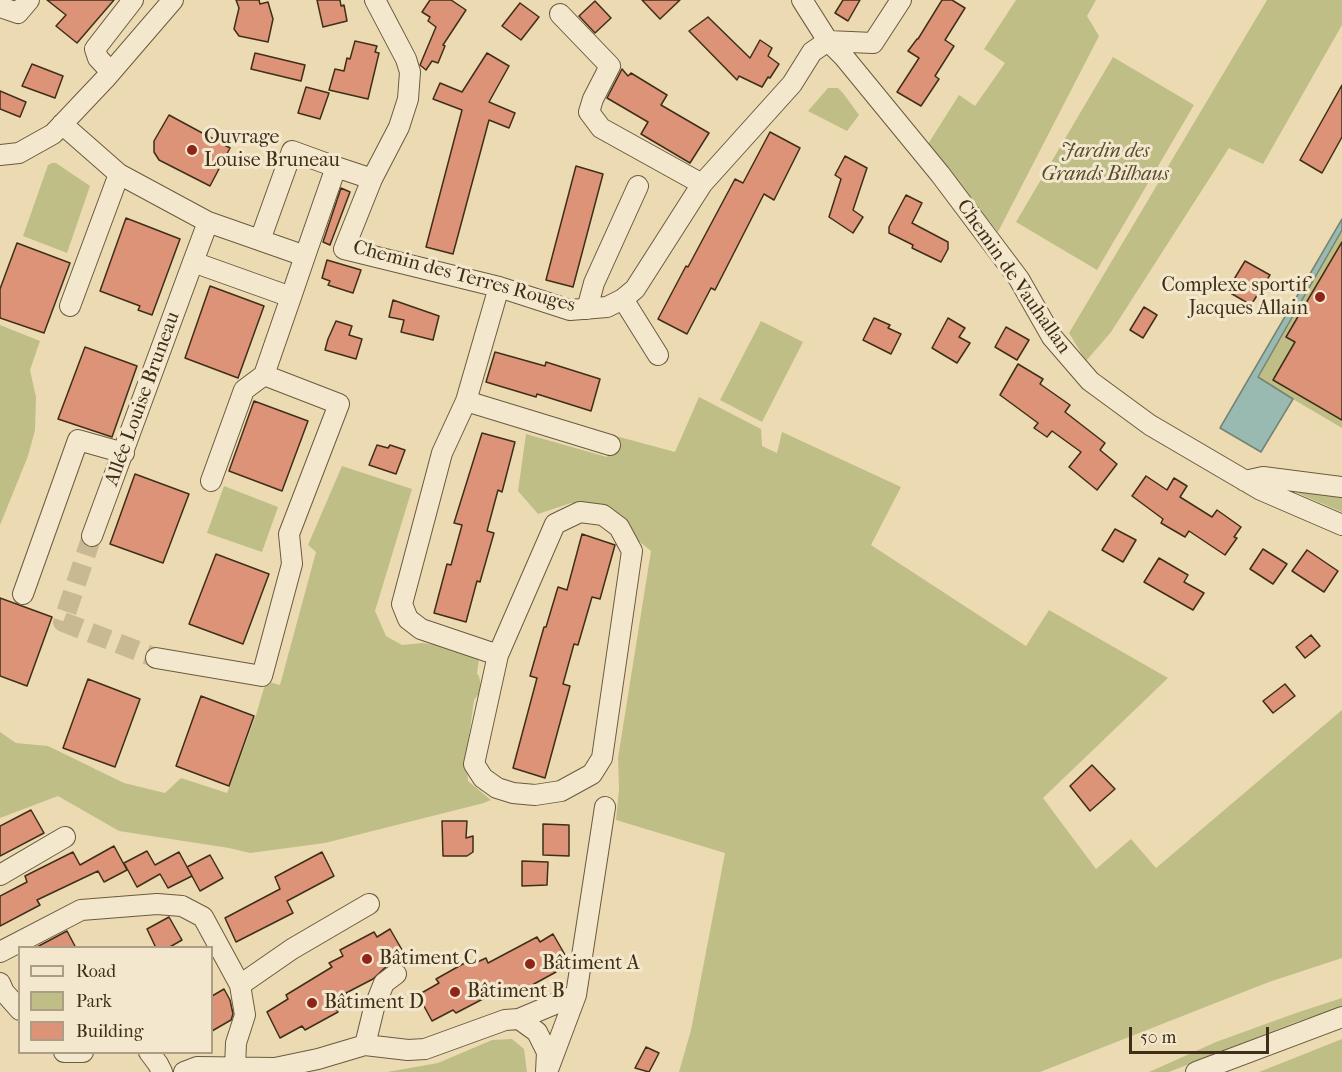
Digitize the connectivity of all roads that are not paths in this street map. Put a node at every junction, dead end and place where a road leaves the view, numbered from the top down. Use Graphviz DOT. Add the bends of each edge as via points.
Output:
graph roads {
  1 [pos="29,0"];
  2 [pos="133,0"];
  3 [pos="173,0"];
  4 [pos="375,0"];
  5 [pos="802,0"];
  6 [pos="901,0"];
  7 [pos="0,7"];
  8 [pos="560,14"];
  9 [pos="828,41"];
  10 [pos="111,72"];
  11 [pos="62,124"];
  12 [pos="0,155"];
  13 [pos="336,167"];
  14 [pos="119,174"];
  15 [pos="372,179"];
  16 [pos="702,184"];
  17 [pos="638,186"];
  18 [pos="208,222"];
  19 [pos="260,240"];
  20 [pos="305,256"];
  21 [pos="193,262"];
  22 [pos="499,287"];
  23 [pos="291,297"];
  24 [pos="623,298"];
  25 [pos="70,306"];
  26 [pos="587,309"];
  27 [pos="658,355"];
  28 [pos="264,375"];
  29 [pos="466,401"];
  30 [pos="610,445"];
  31 [pos="124,453"];
  32 [pos="211,481"];
  33 [pos="1245,481"];
  34 [pos="1342,487"];
  35 [pos="1342,525"];
  36 [pos="92,536"];
  37 [pos="23,594"];
  38 [pos="498,655"];
  39 [pos="156,658"];
  40 [pos="609,809"];
  41 [pos="66,837"];
  42 [pos="0,875"];
  43 [pos="369,904"];
  44 [pos="0,952"];
  45 [pos="396,974"];
  46 [pos="0,983"];
  47 [pos="240,985"];
  48 [pos="576,995"];
  49 [pos="18,1008"];
  50 [pos="1342,1017"];
  51 [pos="519,1019"];
  52 [pos="364,1045"];
  53 [pos="150,1054"];
  54 [pos="235,1068"];
  55 [pos="162,1072"];
  56 [pos="184,1072"];
  57 [pos="546,1072"];
  58 [pos="1196,1072"];
  1 -- 7 [label="street" via="18,14"];
  2 -- 10 [label="street" via="95,49"];
  3 -- 10 [label="street"];
  4 -- 15 [label="street, Chemin des Terres Rouges" via="410,72 408,99 399,127"];
  5 -- 9 [label="street, Chemin de Vauhallan"];
  6 -- 9 [label="street" via="873,43"];
  8 -- 16 [label="street" via="610,66 589,112 601,128"];
  9 -- 16 [label="street, Chemin des Terres Rouges" via="812,52 792,84"];
  9 -- 33 [label="street, Chemin de Vauhallan" via="940,174 1019,279 1052,338 1090,381 1150,425"];
  10 -- 11 [label="street"];
  11 -- 12 [label="street" via="53,134 19,153"];
  11 -- 14 [label="street"];
  13 -- 15 [label="street"];
  13 -- 19 [label="street" via="292,151"];
  13 -- 20 [label="street"];
  14 -- 18 [label="street"];
  14 -- 25 [label="street"];
  15 -- 22 [label="street, Chemin des Terres Rouges" via="345,249"];
  16 -- 24 [label="street, Chemin des Terres Rouges" via="635,289"];
  17 -- 26 [label="street" via="594,283"];
  18 -- 19 [label="street"];
  18 -- 21 [label="street, Allée Louise Bruneau"];
  19 -- 20 [label="street"];
  20 -- 23 [label="street"];
  21 -- 23 [label="street"];
  21 -- 31 [label="street, Allée Louise Bruneau"];
  22 -- 26 [label="street, Chemin des Terres Rouges" via="570,310"];
  22 -- 29 [label="street"];
  23 -- 28 [label="street"];
  24 -- 26 [label="street, Chemin des Terres Rouges" via="607,307"];
  24 -- 27 [label="street"];
  28 -- 32 [label="street" via="244,390"];
  28 -- 39 [label="street" via="339,404 289,534 292,564 262,676"];
  29 -- 30 [label="street"];
  29 -- 38 [label="street" via="442,453 402,604 408,619 421,628"];
  31 -- 36 [label="street, Allée Louise Bruneau"];
  31 -- 37 [label="street" via="78,440"];
  33 -- 34 [label="street" via="1263,477"];
  33 -- 35 [label="street, Chemin de Vauhallan"];
  38 -- 38 [label="street" via="474,764 483,778 497,788 535,795 561,791 592,774 602,758 632,551 619,527 603,515 580,512 555,524"];
  40 -- 48 [label="street"];
  41 -- 42 [label="street"];
  43 -- 47 [label="street"];
  44 -- 47 [label="street" via="81,910 182,906 203,917"];
  45 -- 52 [label="street" via="384,983"];
  46 -- 49 [label="street"];
  47 -- 54 [label="street" via="245,1015 236,1043"];
  48 -- 51 [label="street"];
  48 -- 57 [label="street"];
  50 -- 58 [label="street"];
  51 -- 52 [label="street" via="505,1020 424,1048"];
  51 -- 57 [label="street" via="537,1032 547,1052"];
  52 -- 54 [label="street" via="295,1065"];
  53 -- 55 [label="street"];
  54 -- 56 [label="street" via="197,1067"];
}
